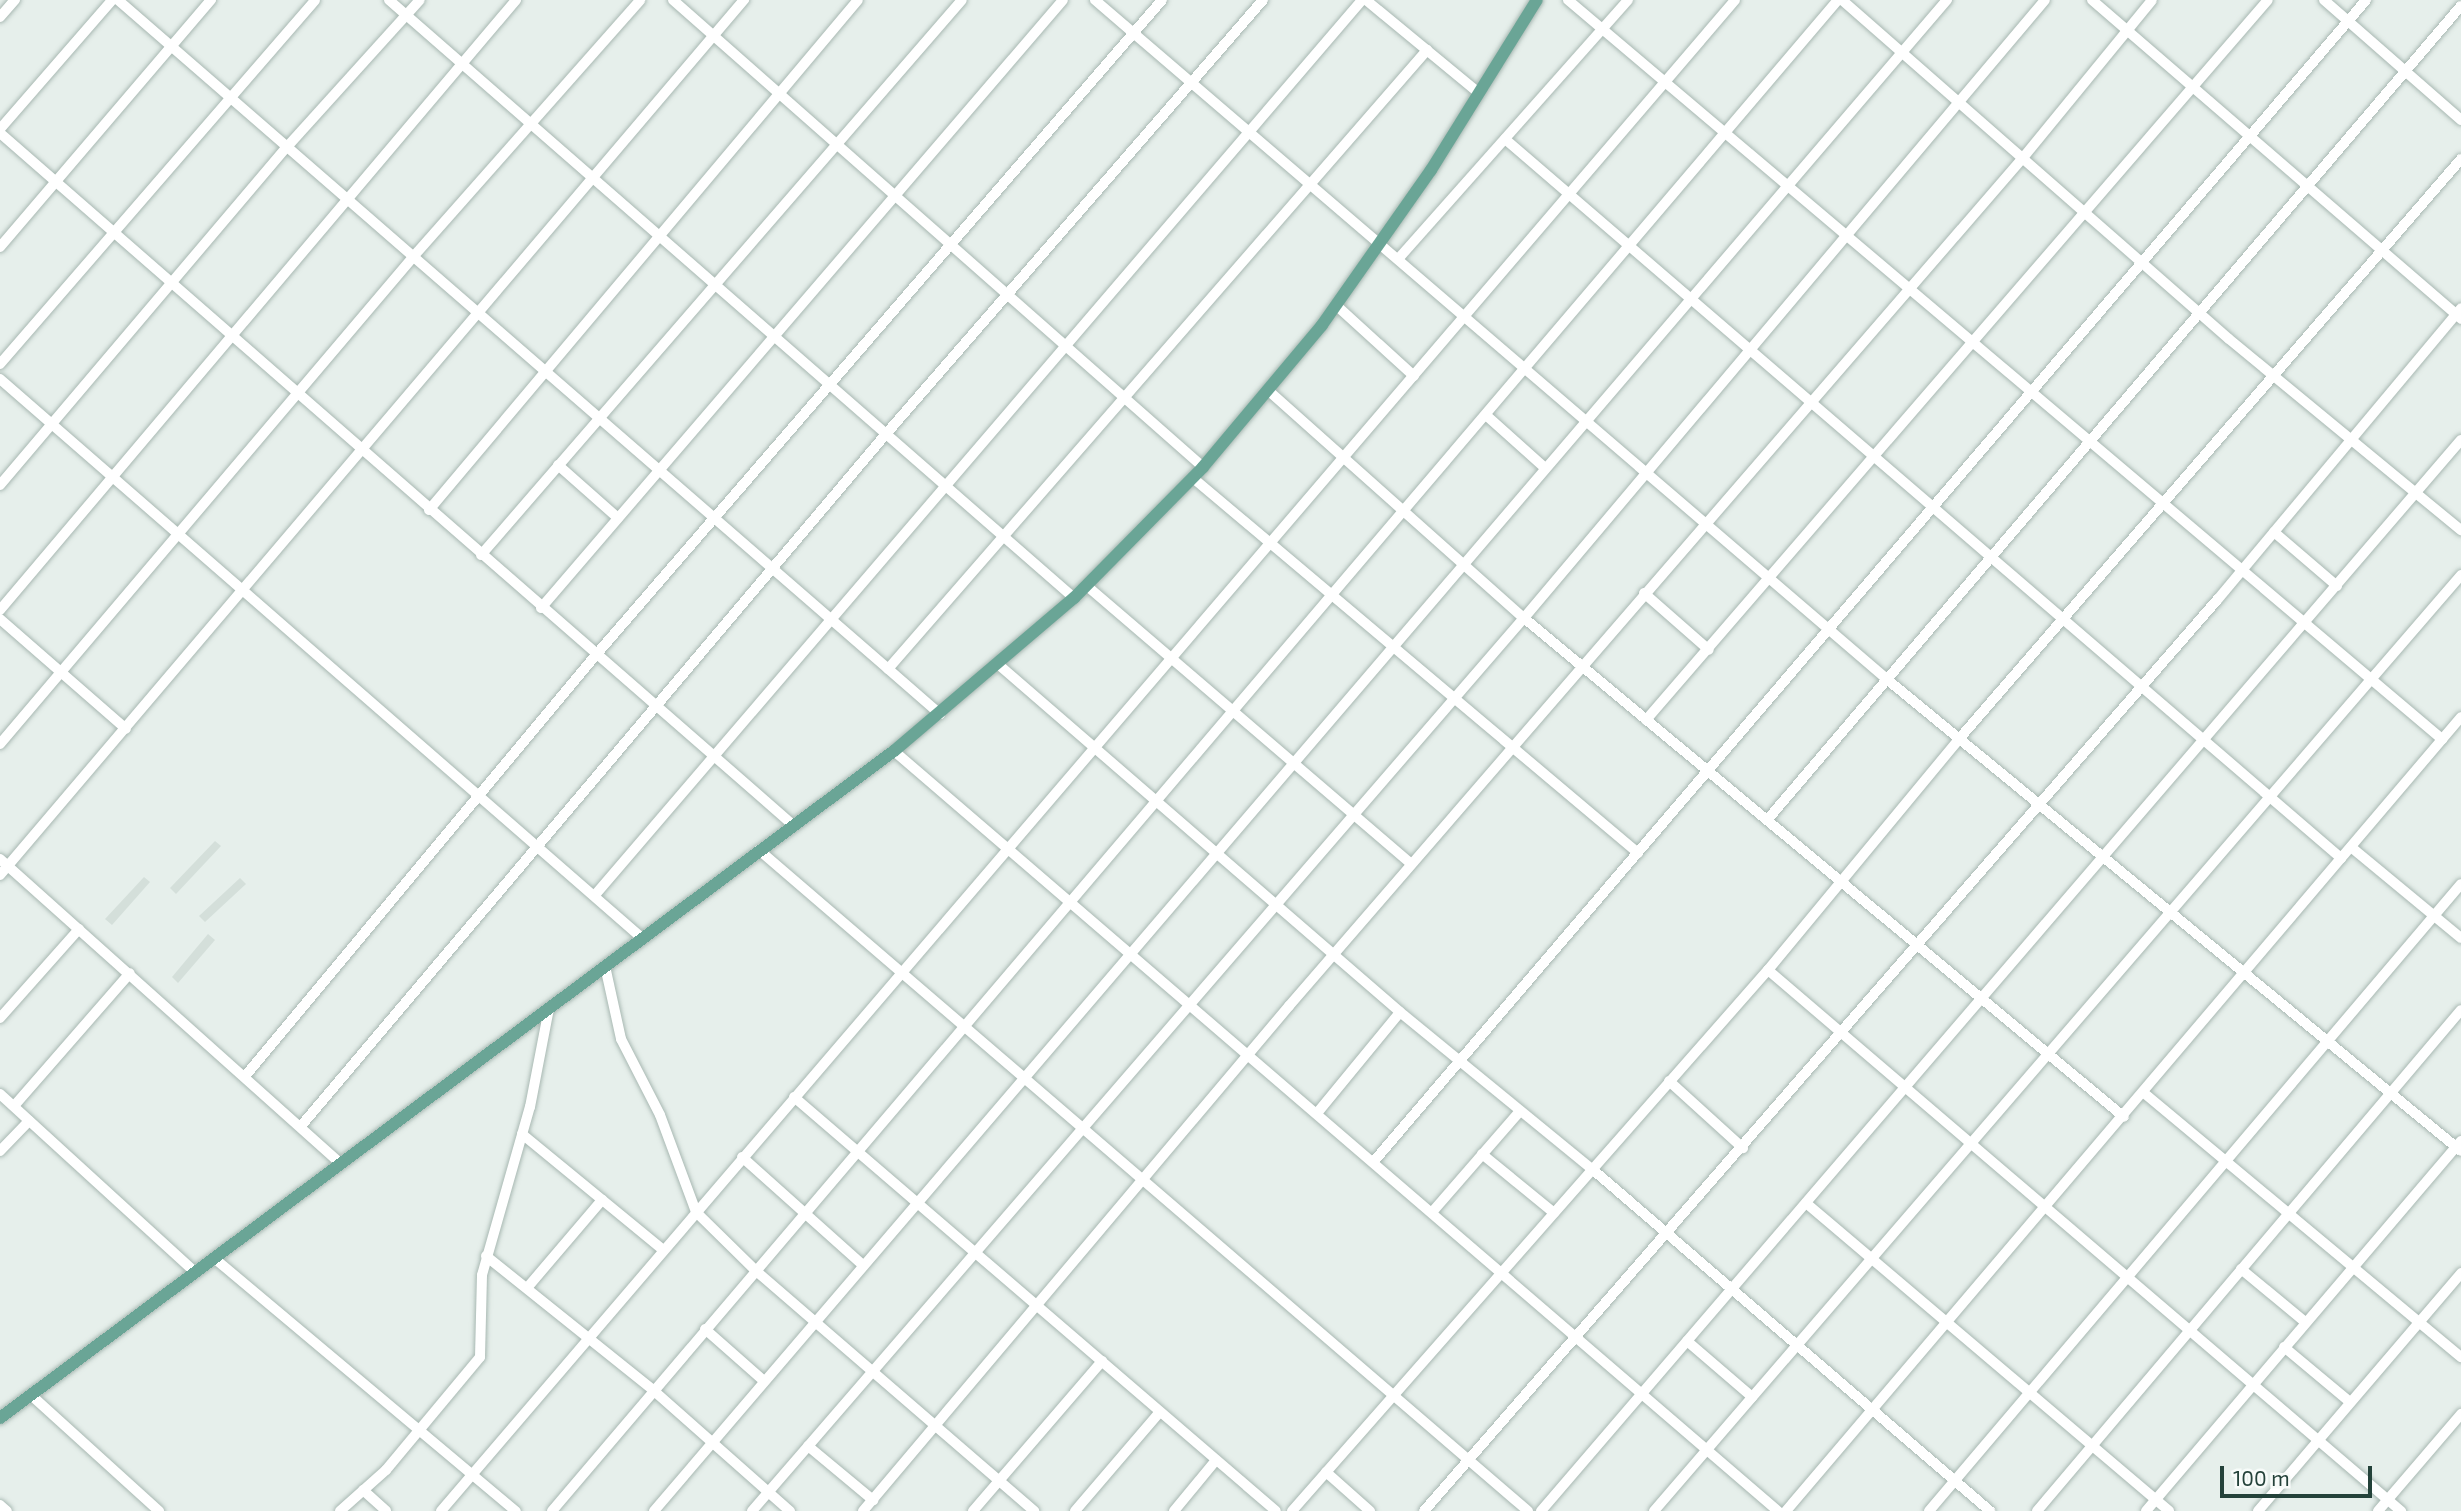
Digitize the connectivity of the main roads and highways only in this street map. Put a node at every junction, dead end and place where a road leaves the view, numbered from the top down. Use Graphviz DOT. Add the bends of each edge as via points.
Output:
graph roads {
  1 [pos="1537,0"];
  2 [pos="0,1418"];
  1 -- 2 [label="main road" via="1337,306 1270,392 1203,467 1074,598 894,751"];
}
